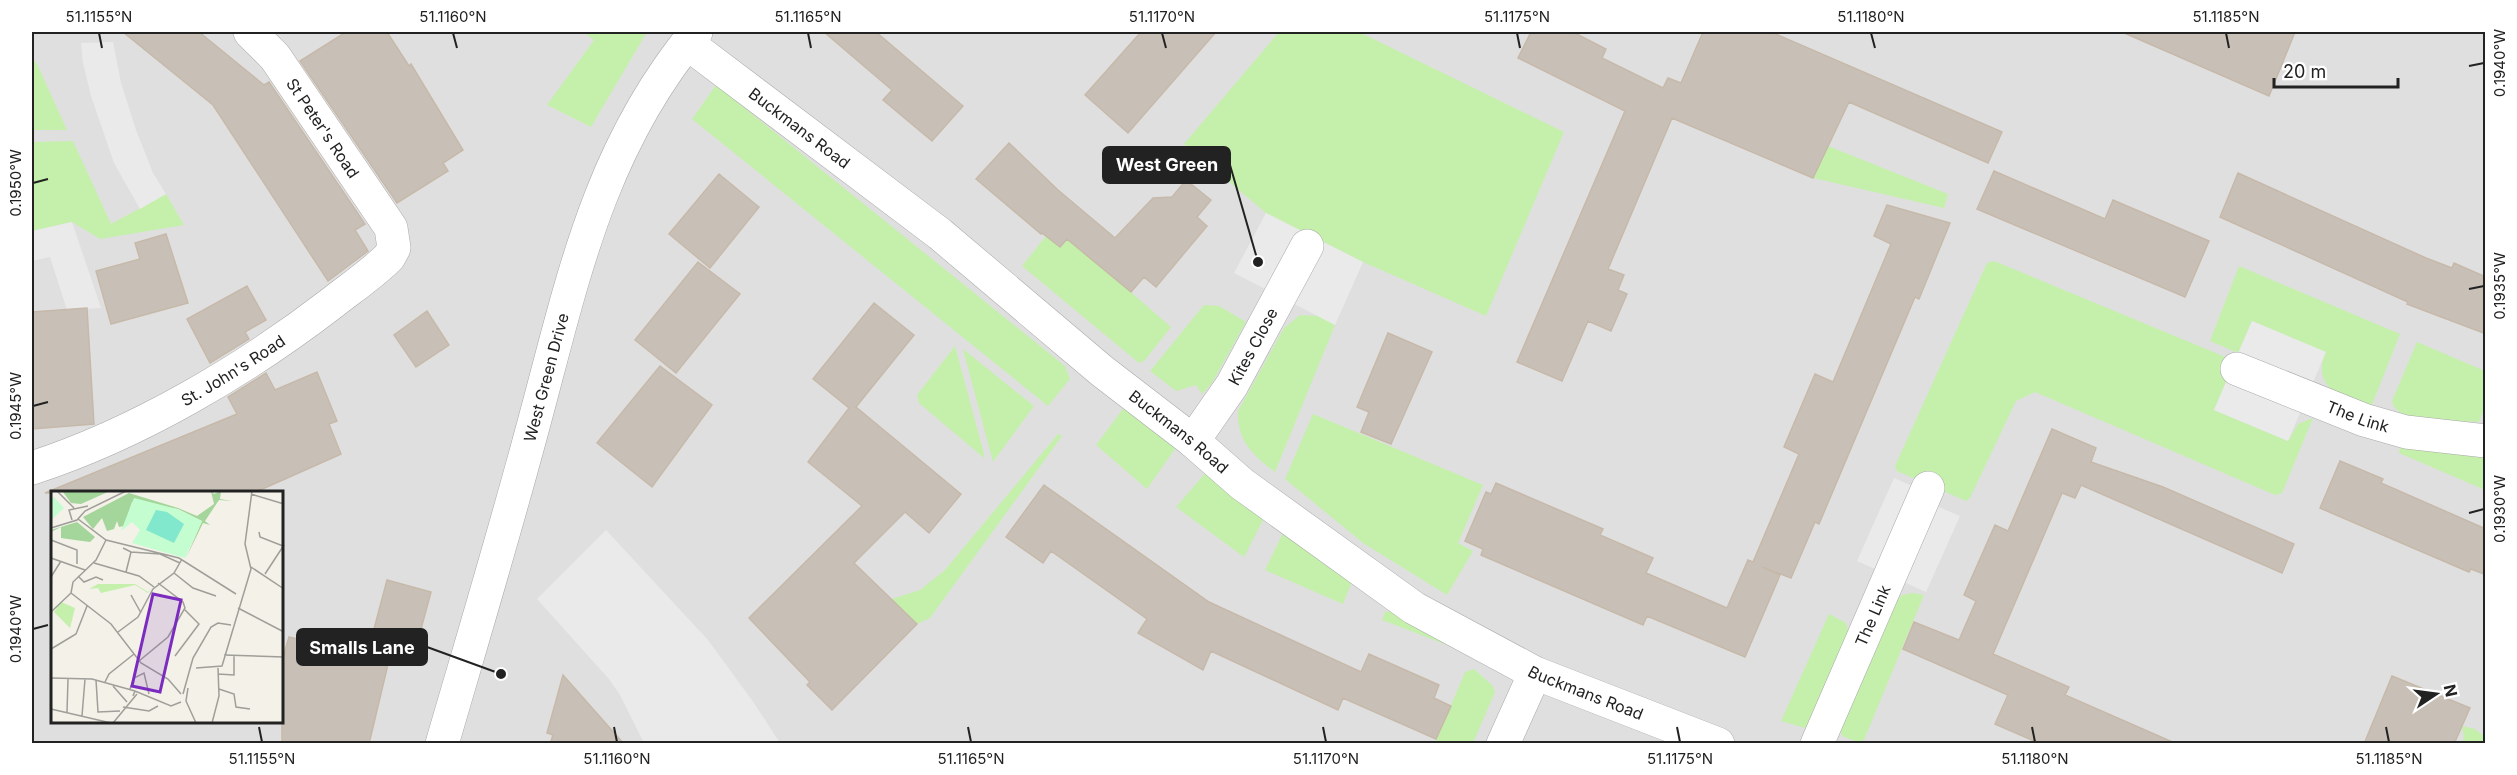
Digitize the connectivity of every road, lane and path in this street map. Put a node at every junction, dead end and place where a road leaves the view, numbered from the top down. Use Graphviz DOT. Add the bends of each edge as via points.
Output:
graph roads {
  1 [pos="250,32"];
  2 [pos="691,37"];
  3 [pos="391,228"];
  4 [pos="1307,246"];
  5 [pos="2236,369"];
  6 [pos="1193,441"];
  7 [pos="2486,441"];
  8 [pos="32,468"];
  9 [pos="1928,489"];
  10 [pos="1535,673"];
  11 [pos="442,744"];
  12 [pos="1503,744"];
  13 [pos="1718,744"];
  14 [pos="1817,744"];
  1 -- 3 [label="street, St Peter's Road" via="275,57"];
  2 -- 6 [label="street, Buckmans Road"];
  2 -- 11 [label="street, West Green Drive" via="651,92 624,140 590,226"];
  3 -- 8 [label="street, St. John's Road" via="394,248 384,263 276,344 210,385 123,430"];
  4 -- 6 [label="street, Kites Close" via="1232,386"];
  5 -- 7 [label="street, The Link" via="2374,423 2439,438"];
  6 -- 10 [label="street, Buckmans Road" via="1242,484 1414,608"];
  9 -- 14 [label="street, The Link"];
  10 -- 12 [label="street"];
  10 -- 13 [label="street, Buckmans Road"];
}
